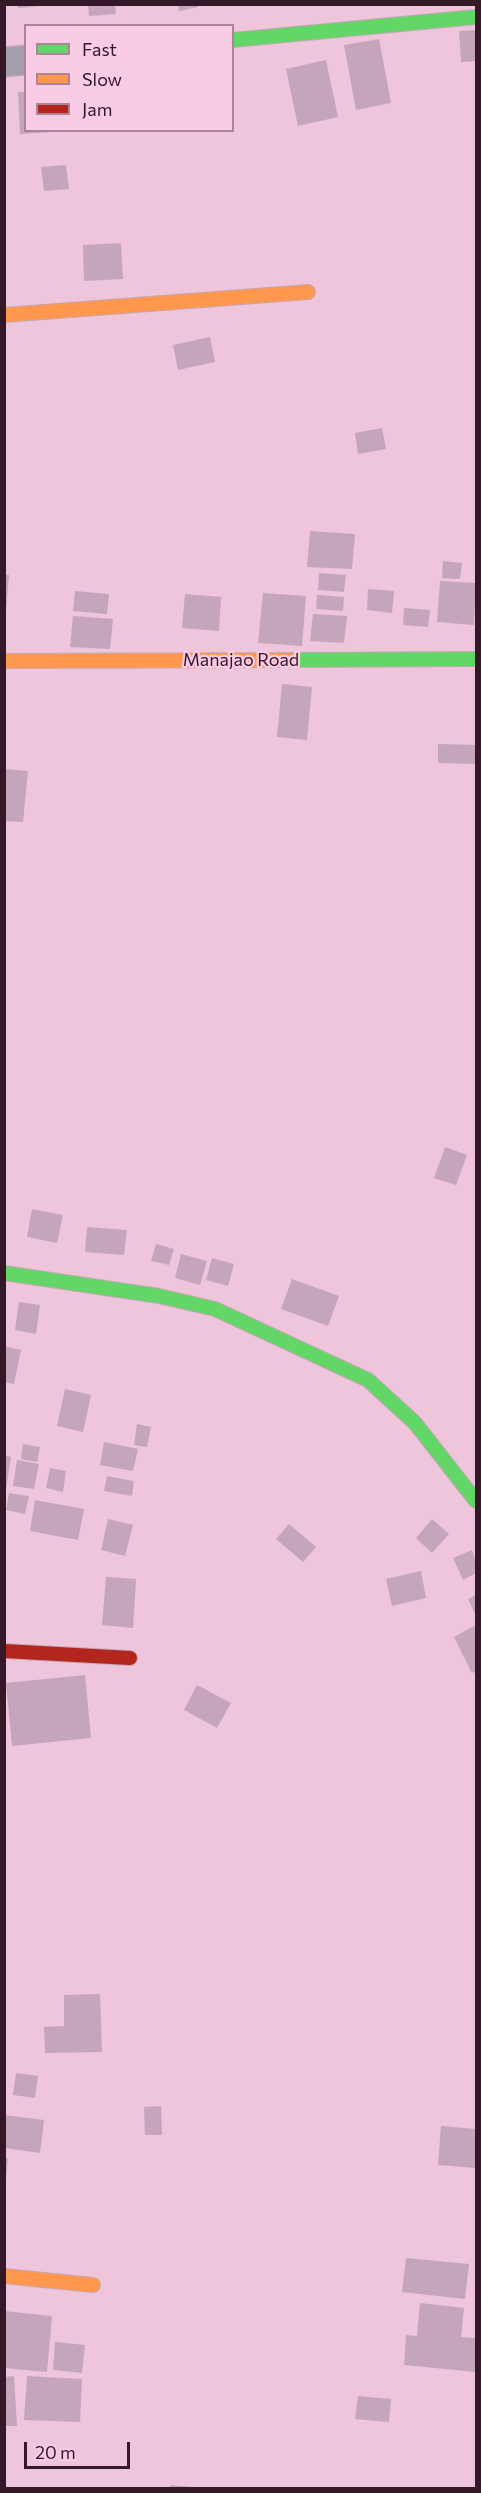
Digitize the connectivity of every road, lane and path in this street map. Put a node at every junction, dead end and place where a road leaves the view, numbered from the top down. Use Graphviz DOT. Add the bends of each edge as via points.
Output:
graph roads {
  1 [pos="477,17"];
  2 [pos="234,40"];
  3 [pos="24,60"];
  4 [pos="4,62"];
  5 [pos="308,292"];
  6 [pos="4,315"];
  7 [pos="477,659"];
  8 [pos="4,661"];
  9 [pos="4,1273"];
  10 [pos="473,1491"];
  11 [pos="4,1651"];
  12 [pos="130,1658"];
  13 [pos="4,2276"];
  14 [pos="93,2285"];
  1 -- 2 [label="street"];
  3 -- 4 [label="street"];
  5 -- 6 [label="street"];
  7 -- 8 [label="street, Manajao Road"];
  9 -- 10 [label="street" via="159,1296 215,1309 368,1380 415,1423"];
  11 -- 12 [label="street"];
  13 -- 14 [label="street"];
}
